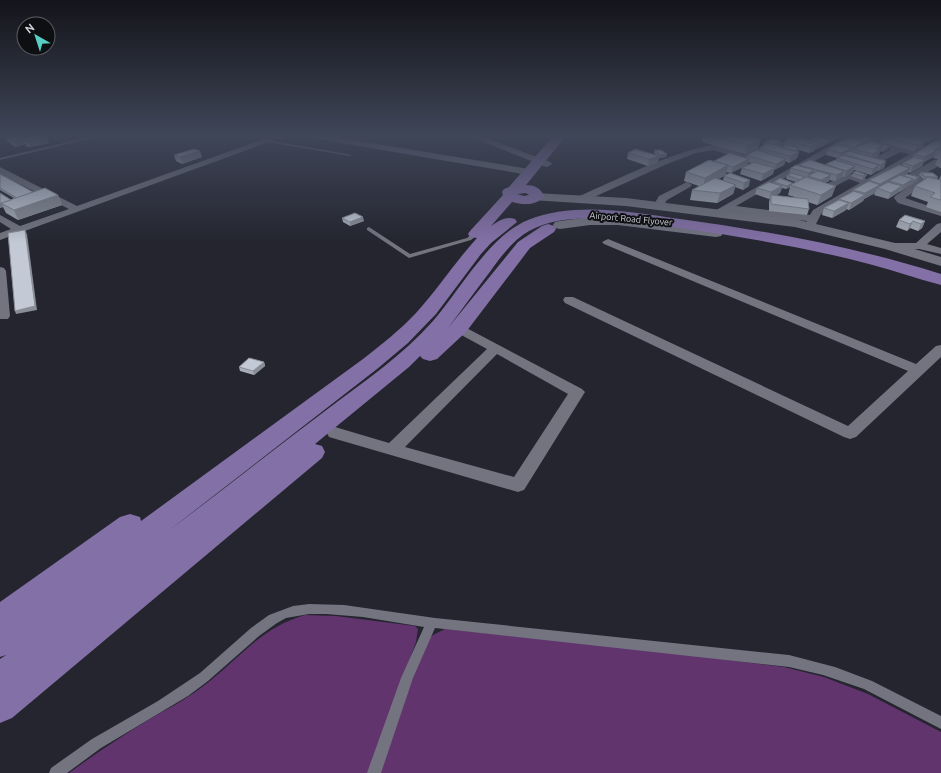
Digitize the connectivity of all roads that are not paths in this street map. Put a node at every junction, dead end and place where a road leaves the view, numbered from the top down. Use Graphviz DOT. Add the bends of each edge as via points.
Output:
graph roads {
  1 [pos="2,171"];
  2 [pos="176,171"];
  3 [pos="180,171"];
  4 [pos="535,171"];
  5 [pos="535,171"];
  6 [pos="644,171"];
  7 [pos="789,171"];
  8 [pos="888,171"];
  9 [pos="921,171"];
  10 [pos="868,182"];
  11 [pos="687,184"];
  12 [pos="811,186"];
  13 [pos="822,190"];
  14 [pos="526,195"];
  15 [pos="843,197"];
  16 [pos="579,200"];
  17 [pos="808,204"];
  18 [pos="658,206"];
  19 [pos="73,207"];
  20 [pos="822,208"];
  21 [pos="721,210"];
  22 [pos="941,214"];
  23 [pos="0,218"];
  24 [pos="811,222"];
  25 [pos="556,226"];
  26 [pos="941,226"];
  27 [pos="15,227"];
  28 [pos="369,229"];
  29 [pos="480,230"];
  30 [pos="0,232"];
  31 [pos="0,237"];
  32 [pos="608,242"];
  33 [pos="890,246"];
  34 [pos="919,246"];
  35 [pos="941,250"];
  36 [pos="941,262"];
  37 [pos="0,271"];
  38 [pos="941,271"];
  39 [pos="941,280"];
  40 [pos="941,284"];
  41 [pos="569,300"];
  42 [pos="3,316"];
  43 [pos="459,328"];
  44 [pos="496,348"];
  45 [pos="941,349"];
  46 [pos="918,370"];
  47 [pos="330,414"];
  48 [pos="394,449"];
  49 [pos="0,619"];
  50 [pos="432,622"];
  51 [pos="0,642"];
  52 [pos="0,679"];
  53 [pos="0,706"];
  54 [pos="941,723"];
  55 [pos="56,773"];
  56 [pos="374,773"];
  1 -- 19 [label="street"];
  2 -- 19 [label="street"];
  3 -- 31 [label="street"];
  4 -- 14 [label="main road"];
  5 -- 14 [label="main road"];
  6 -- 16 [label="street"];
  7 -- 21 [label="street"];
  8 -- 10 [label="street"];
  9 -- 22 [label="street" via="914,175 921,183 899,198"];
  10 -- 13 [label="street" via="848,176"];
  10 -- 15 [label="street"];
  11 -- 18 [label="street" via="663,198"];
  12 -- 13 [label="street"];
  13 -- 15 [label="street"];
  14 -- 16 [label="street"];
  14 -- 25 [label="main road"];
  14 -- 29 [label="main road"];
  15 -- 20 [label="street"];
  16 -- 18 [label="street"];
  17 -- 20 [label="street"];
  18 -- 21 [label="street"];
  19 -- 27 [label="street"];
  20 -- 24 [label="street"];
  21 -- 24 [label="street"];
  23 -- 27 [label="street"];
  24 -- 33 [label="street"];
  25 -- 40 [label="street" via="590,221 618,221 763,239 851,258"];
  25 -- 43 [label="main road" via="524,245"];
  26 -- 34 [label="street"];
  27 -- 30 [label="street"];
  28 -- 29 [label="lane" via="409,256 439,248"];
  29 -- 47 [label="main road" via="414,309 362,356"];
  32 -- 46 [label="street"];
  33 -- 34 [label="street"];
  33 -- 36 [label="street"];
  34 -- 35 [label="street"];
  37 -- 42 [label="street"];
  38 -- 47 [label="main road, Airport Road Flyover" via="851,245 749,225 612,208 550,210 517,218 491,235 419,322 370,364"];
  39 -- 47 [label="main road, Airport Road Flyover" via="819,246 747,233 623,217 580,215 536,222 516,231 507,239 442,322 402,363"];
  41 -- 46 [label="street" via="850,433"];
  43 -- 44 [label="street"];
  43 -- 47 [label="main road" via="417,367"];
  44 -- 48 [label="street"];
  44 -- 48 [label="street" via="577,392 518,485"];
  45 -- 46 [label="street"];
  47 -- 48 [label="street"];
  47 -- 49 [label="main road"];
  47 -- 51 [label="main road" via="293,422"];
  47 -- 52 [label="main road"];
  47 -- 53 [label="main road"];
  50 -- 54 [label="lane" via="789,661 818,667 879,690"];
  50 -- 55 [label="lane" via="340,610 308,609 292,612 250,636 193,687 110,735"];
  50 -- 56 [label="lane" via="407,675"];
}
